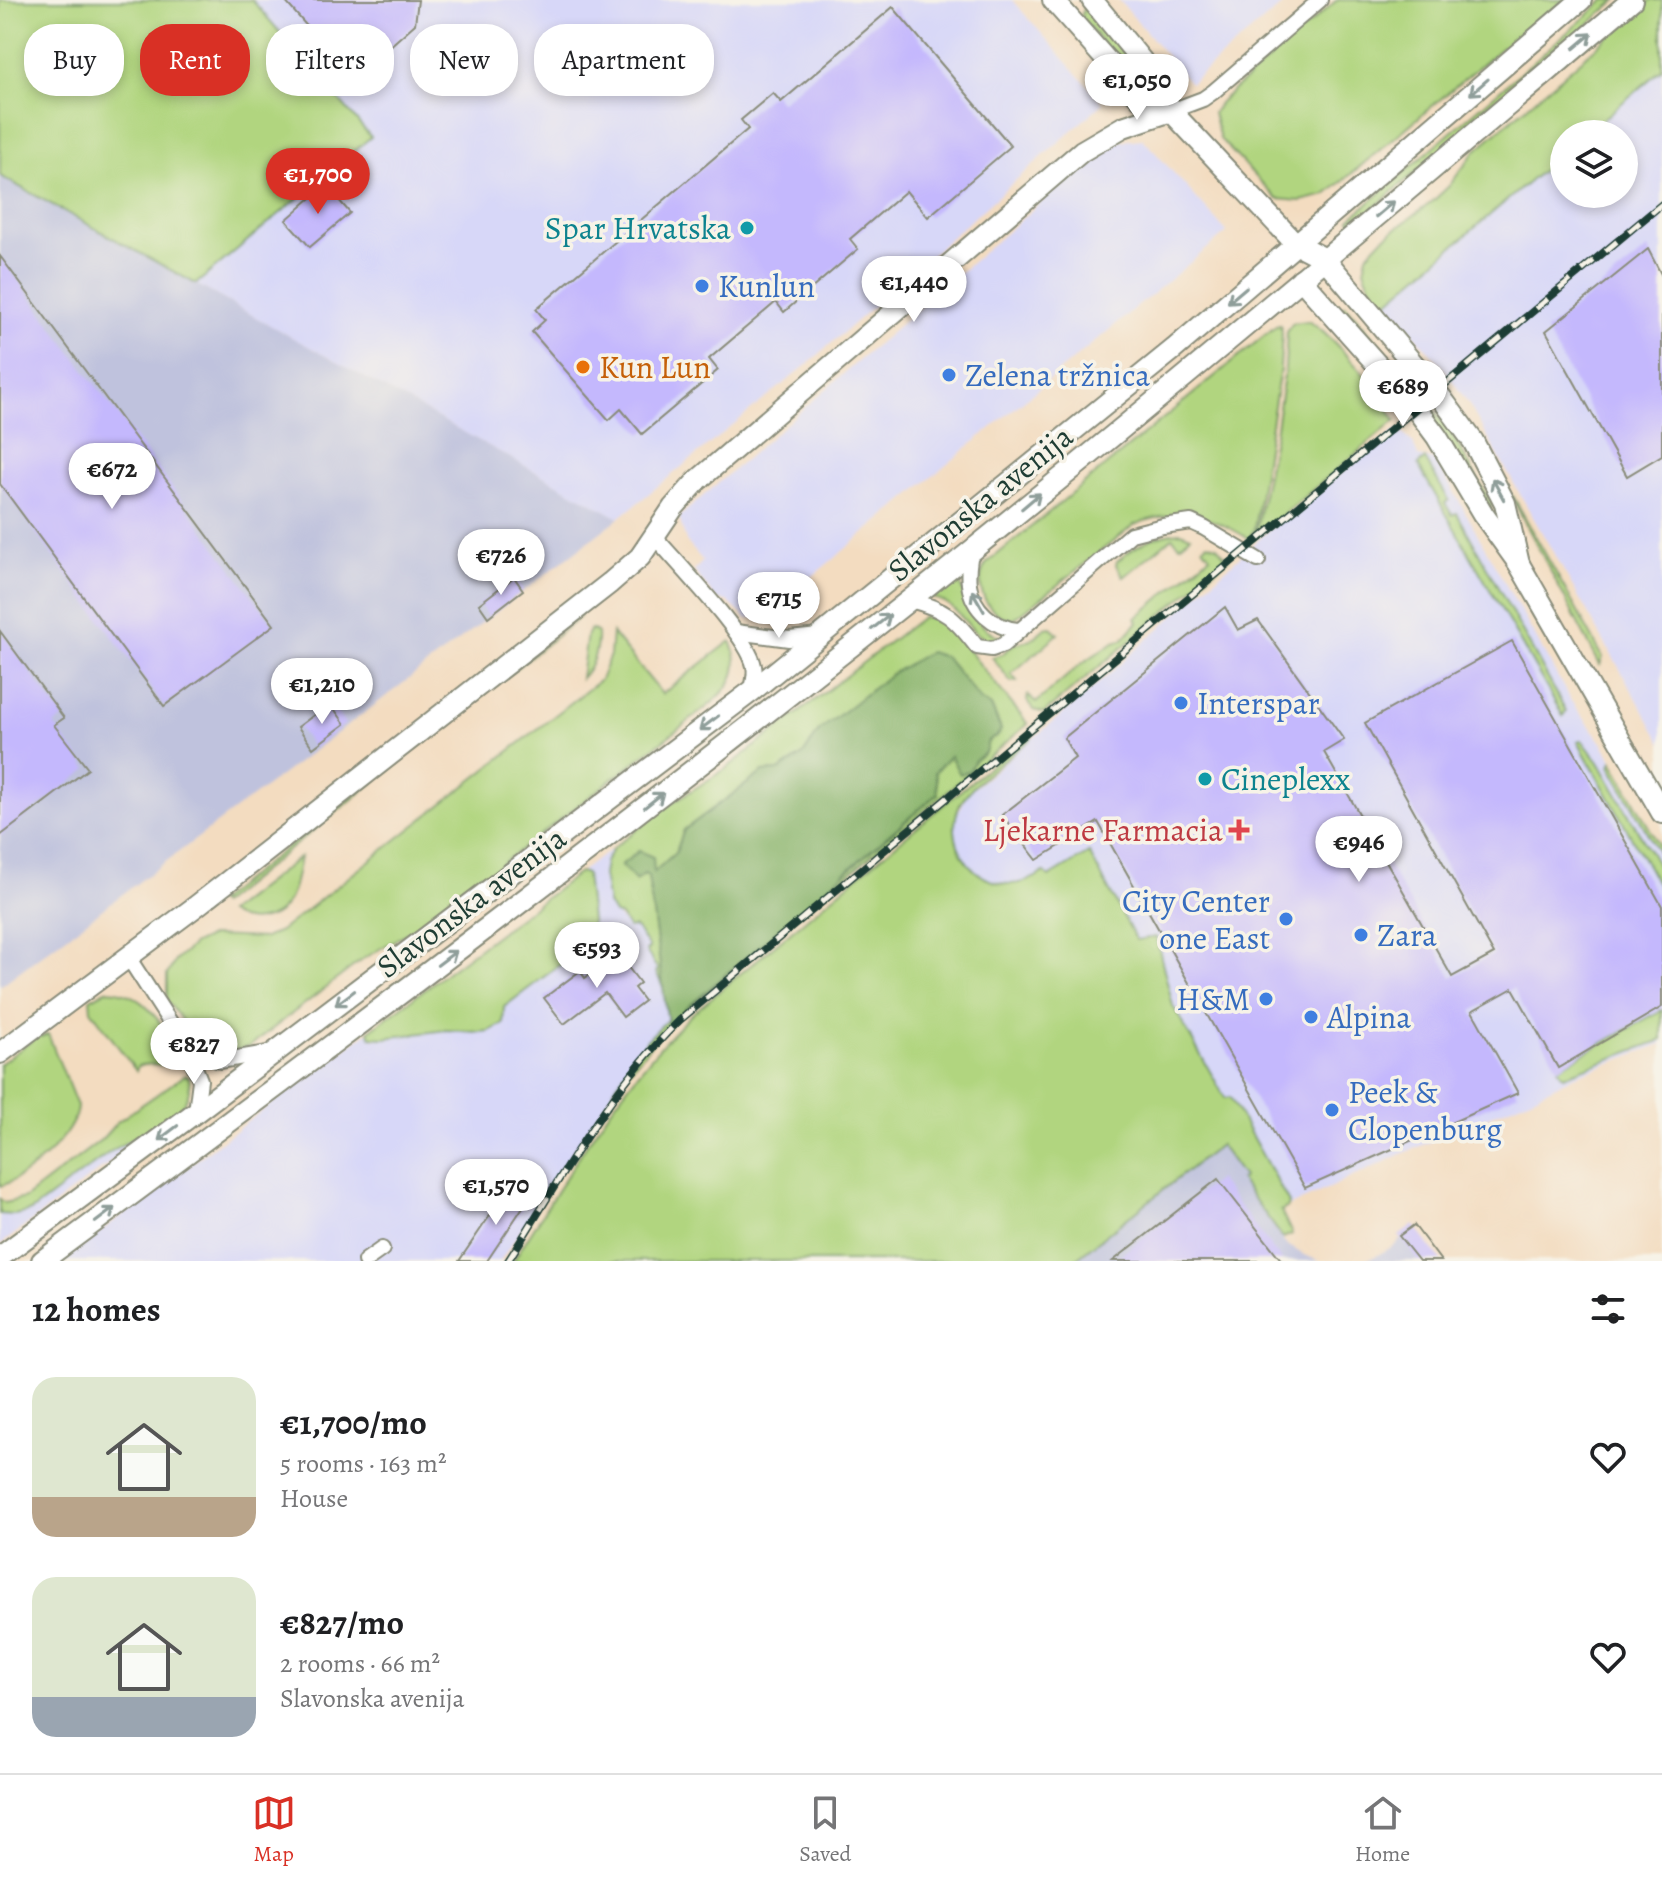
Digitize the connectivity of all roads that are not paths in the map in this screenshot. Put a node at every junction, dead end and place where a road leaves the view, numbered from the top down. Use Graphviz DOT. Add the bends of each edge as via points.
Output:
graph roads {
  1 [pos="1053,0"];
  2 [pos="1092,0"];
  3 [pos="1320,0"];
  4 [pos="1581,0"];
  5 [pos="1632,0"];
  6 [pos="1129,87"];
  7 [pos="1171,111"];
  8 [pos="1123,127"];
  9 [pos="1296,244"];
  10 [pos="1325,259"];
  11 [pos="1301,279"];
  12 [pos="655,537"];
  13 [pos="971,550"];
  14 [pos="1258,560"];
  15 [pos="1519,564"];
  16 [pos="910,600"];
  17 [pos="1018,630"];
  18 [pos="736,632"];
  19 [pos="820,635"];
  20 [pos="752,691"];
  21 [pos="1662,813"];
  22 [pos="128,957"];
  23 [pos="188,1050"];
  24 [pos="274,1052"];
  25 [pos="0,1053"];
  26 [pos="196,1112"];
  27 [pos="382,1249"];
  28 [pos="0,1257"];
  29 [pos="42,1261"];
  30 [pos="365,1261"];
  1 -- 6 [label="main road"];
  2 -- 7 [label="main road" via="1160,83"];
  3 -- 7 [label="street" via="1213,92"];
  4 -- 9 [label="main road, Slavonska avenija, one-way"];
  10 -- 5 [label="main road, Slavonska avenija, one-way"];
  6 -- 7 [label="main road" via="1141,99"];
  6 -- 8 [label="main road" via="1133,104"];
  7 -- 8 [label="main road"];
  7 -- 9 [label="main road"];
  8 -- 12 [label="main road" via="1070,161 697,481"];
  9 -- 10 [label="main road"];
  9 -- 11 [label="main road"];
  9 -- 19 [label="main road, Slavonska avenija, one-way"];
  10 -- 11 [label="main road, Slavonska avenija"];
  15 -- 10 [label="main road, one-way" via="1505,503 1473,441"];
  13 -- 11 [label="main road, Slavonska avenija, one-way"];
  11 -- 15 [label="main road" via="1416,409"];
  12 -- 18 [label="street"];
  12 -- 22 [label="main road" via="610,583"];
  13 -- 16 [label="main road, Slavonska avenija"];
  17 -- 13 [label="street, one-way" via="993,623 975,599 969,584"];
  14 -- 17 [label="street" via="1191,522 1131,534"];
  15 -- 21 [label="main road"];
  16 -- 17 [label="street" via="938,607 977,647 1003,645"];
  29 -- 16 [label="main road, Slavonska avenija, one-way" via="581,856"];
  18 -- 19 [label="street" via="789,639"];
  18 -- 20 [label="street" via="755,667"];
  19 -- 20 [label="main road, Slavonska avenija"];
  20 -- 24 [label="main road, Slavonska avenija, one-way"];
  22 -- 23 [label="street"];
  22 -- 25 [label="main road"];
  23 -- 24 [label="street" via="220,1061"];
  23 -- 26 [label="street" via="200,1080"];
  24 -- 26 [label="main road, Slavonska avenija"];
  26 -- 28 [label="main road, Slavonska avenija, one-way"];
  27 -- 30 [label="street"];
}
